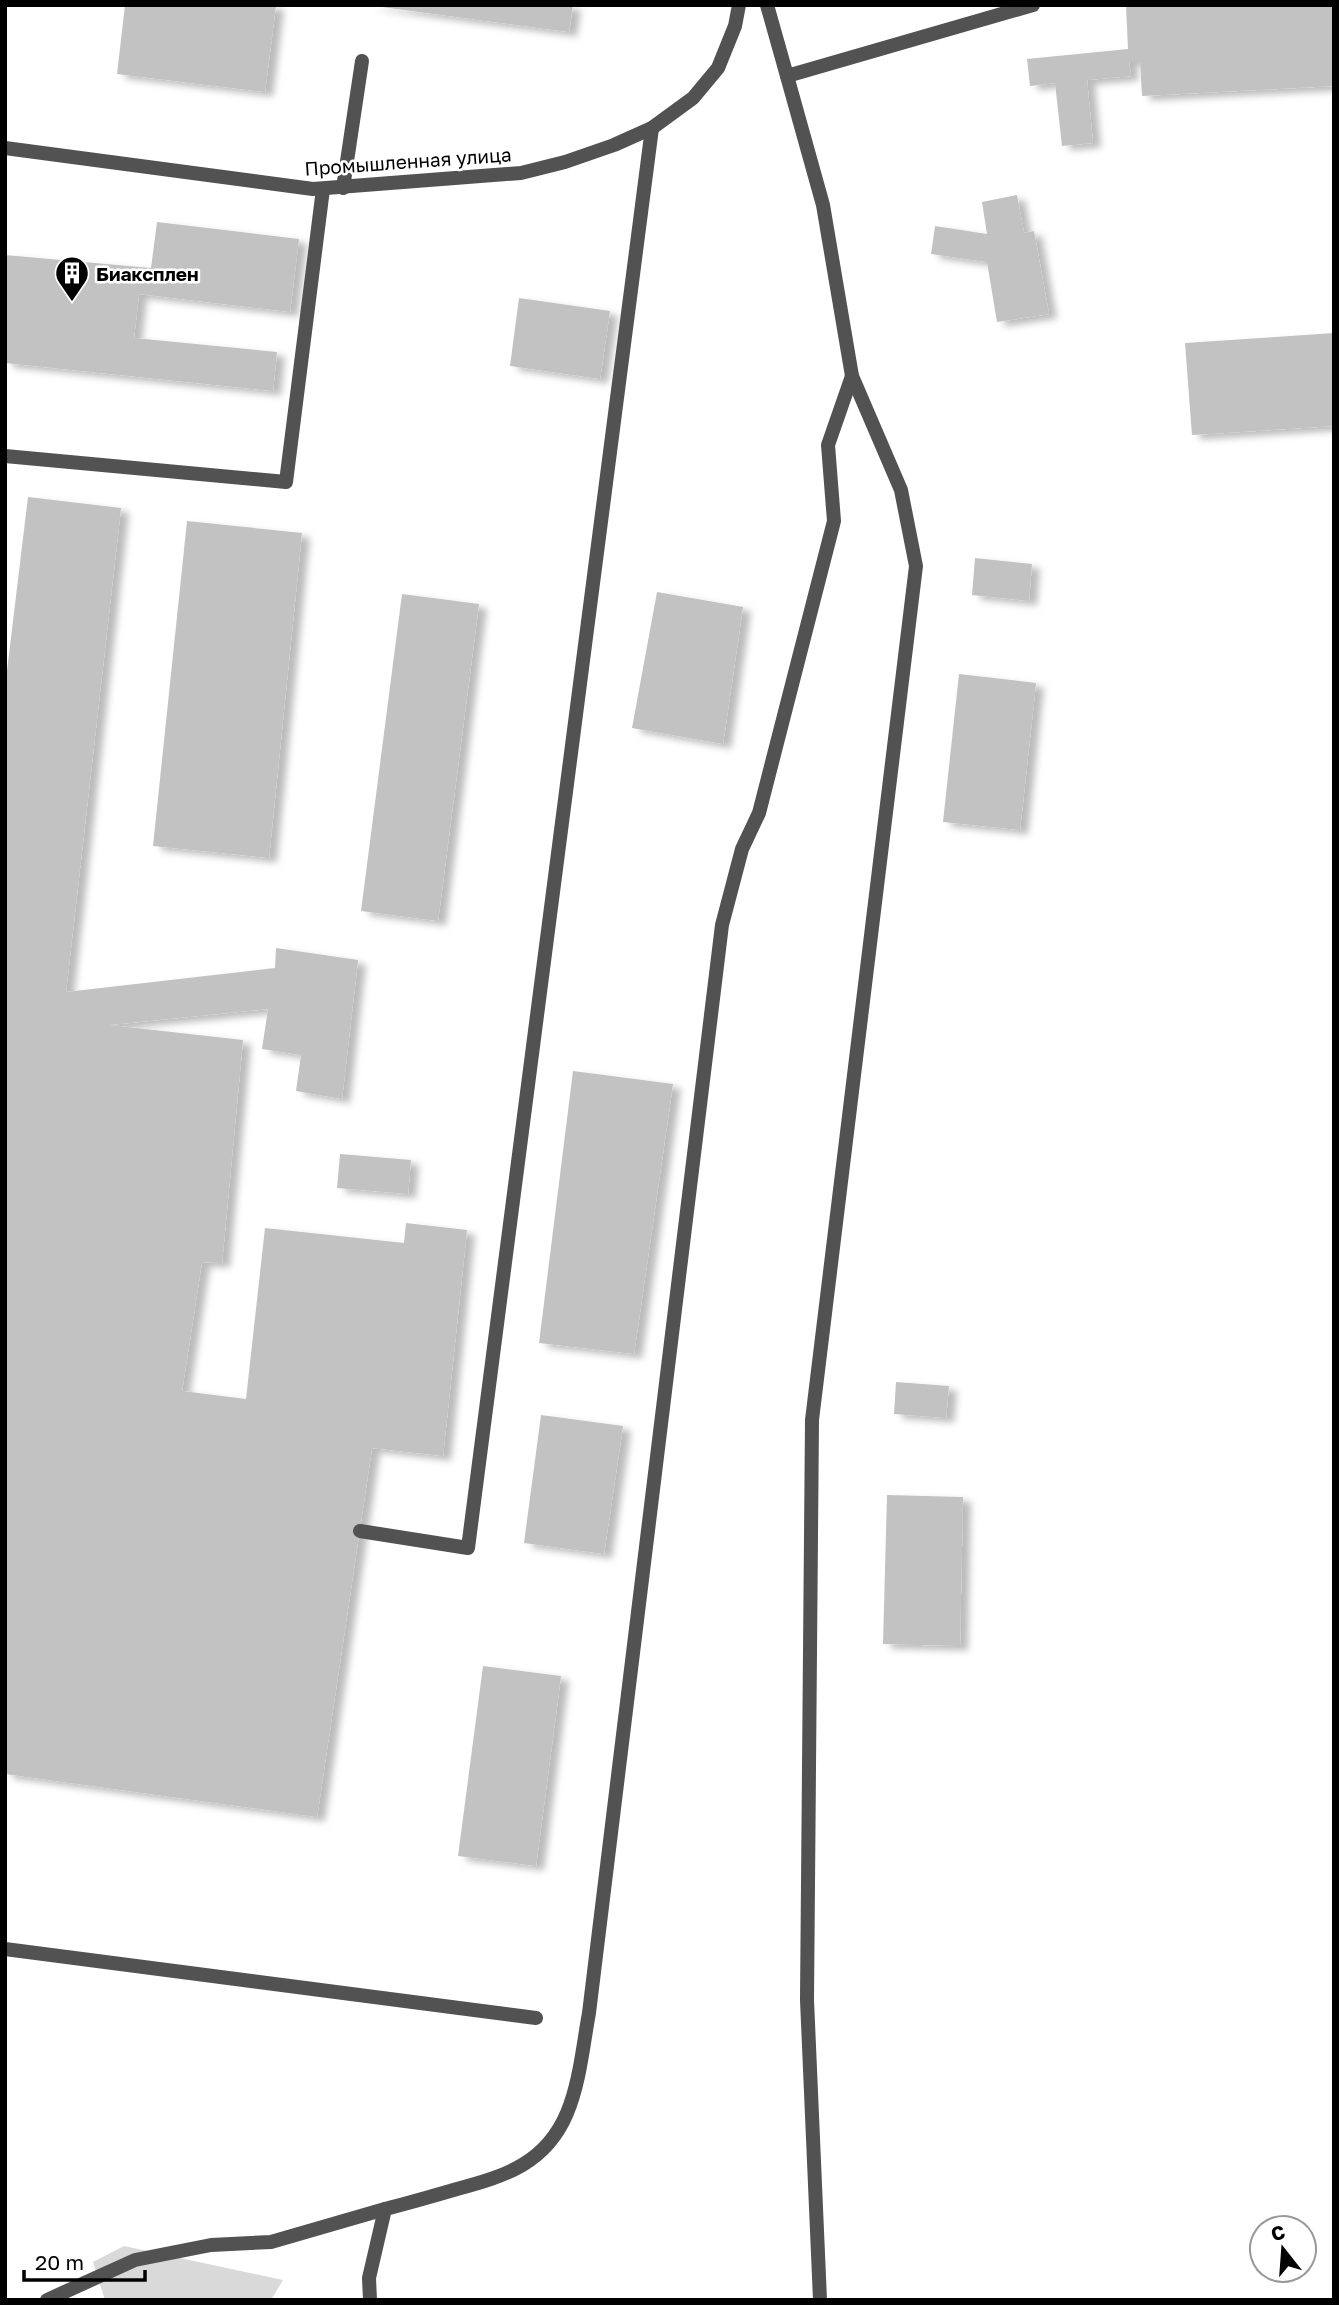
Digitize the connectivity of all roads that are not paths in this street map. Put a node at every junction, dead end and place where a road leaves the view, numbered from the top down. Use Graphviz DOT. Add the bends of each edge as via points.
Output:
graph roads {
  1 [pos="739,5"];
  2 [pos="768,5"];
  3 [pos="1033,5"];
  4 [pos="362,61"];
  5 [pos="786,76"];
  6 [pos="652,128"];
  7 [pos="5,148"];
  8 [pos="343,188"];
  9 [pos="323,189"];
  10 [pos="852,376"];
  11 [pos="5,456"];
  12 [pos="360,1531"];
  13 [pos="5,1949"];
  14 [pos="536,2018"];
  15 [pos="385,2209"];
  16 [pos="47,2300"];
  17 [pos="370,2300"];
  18 [pos="820,2300"];
  1 -- 6 [label="street, Промышленная улица" via="718,68 693,98"];
  2 -- 5 [label="street"];
  3 -- 5 [label="street"];
  4 -- 8 [label="street"];
  5 -- 10 [label="street" via="823,205"];
  6 -- 8 [label="street, Промышленная улица" via="577,158 521,173"];
  6 -- 12 [label="street" via="468,1548"];
  7 -- 9 [label="street, Промышленная улица"];
  8 -- 9 [label="street, Промышленная улица"];
  9 -- 11 [label="street" via="286,482"];
  10 -- 15 [label="street" via="828,445 834,521 759,813 742,849 723,925 589,2013 577,2075 567,2112 553,2138 532,2160 490,2180"];
  10 -- 18 [label="street" via="901,490 916,566 812,1420 807,2000"];
  13 -- 14 [label="street"];
  15 -- 16 [label="street" via="271,2242 211,2245 135,2259"];
  15 -- 17 [label="street" via="369,2278"];
}
